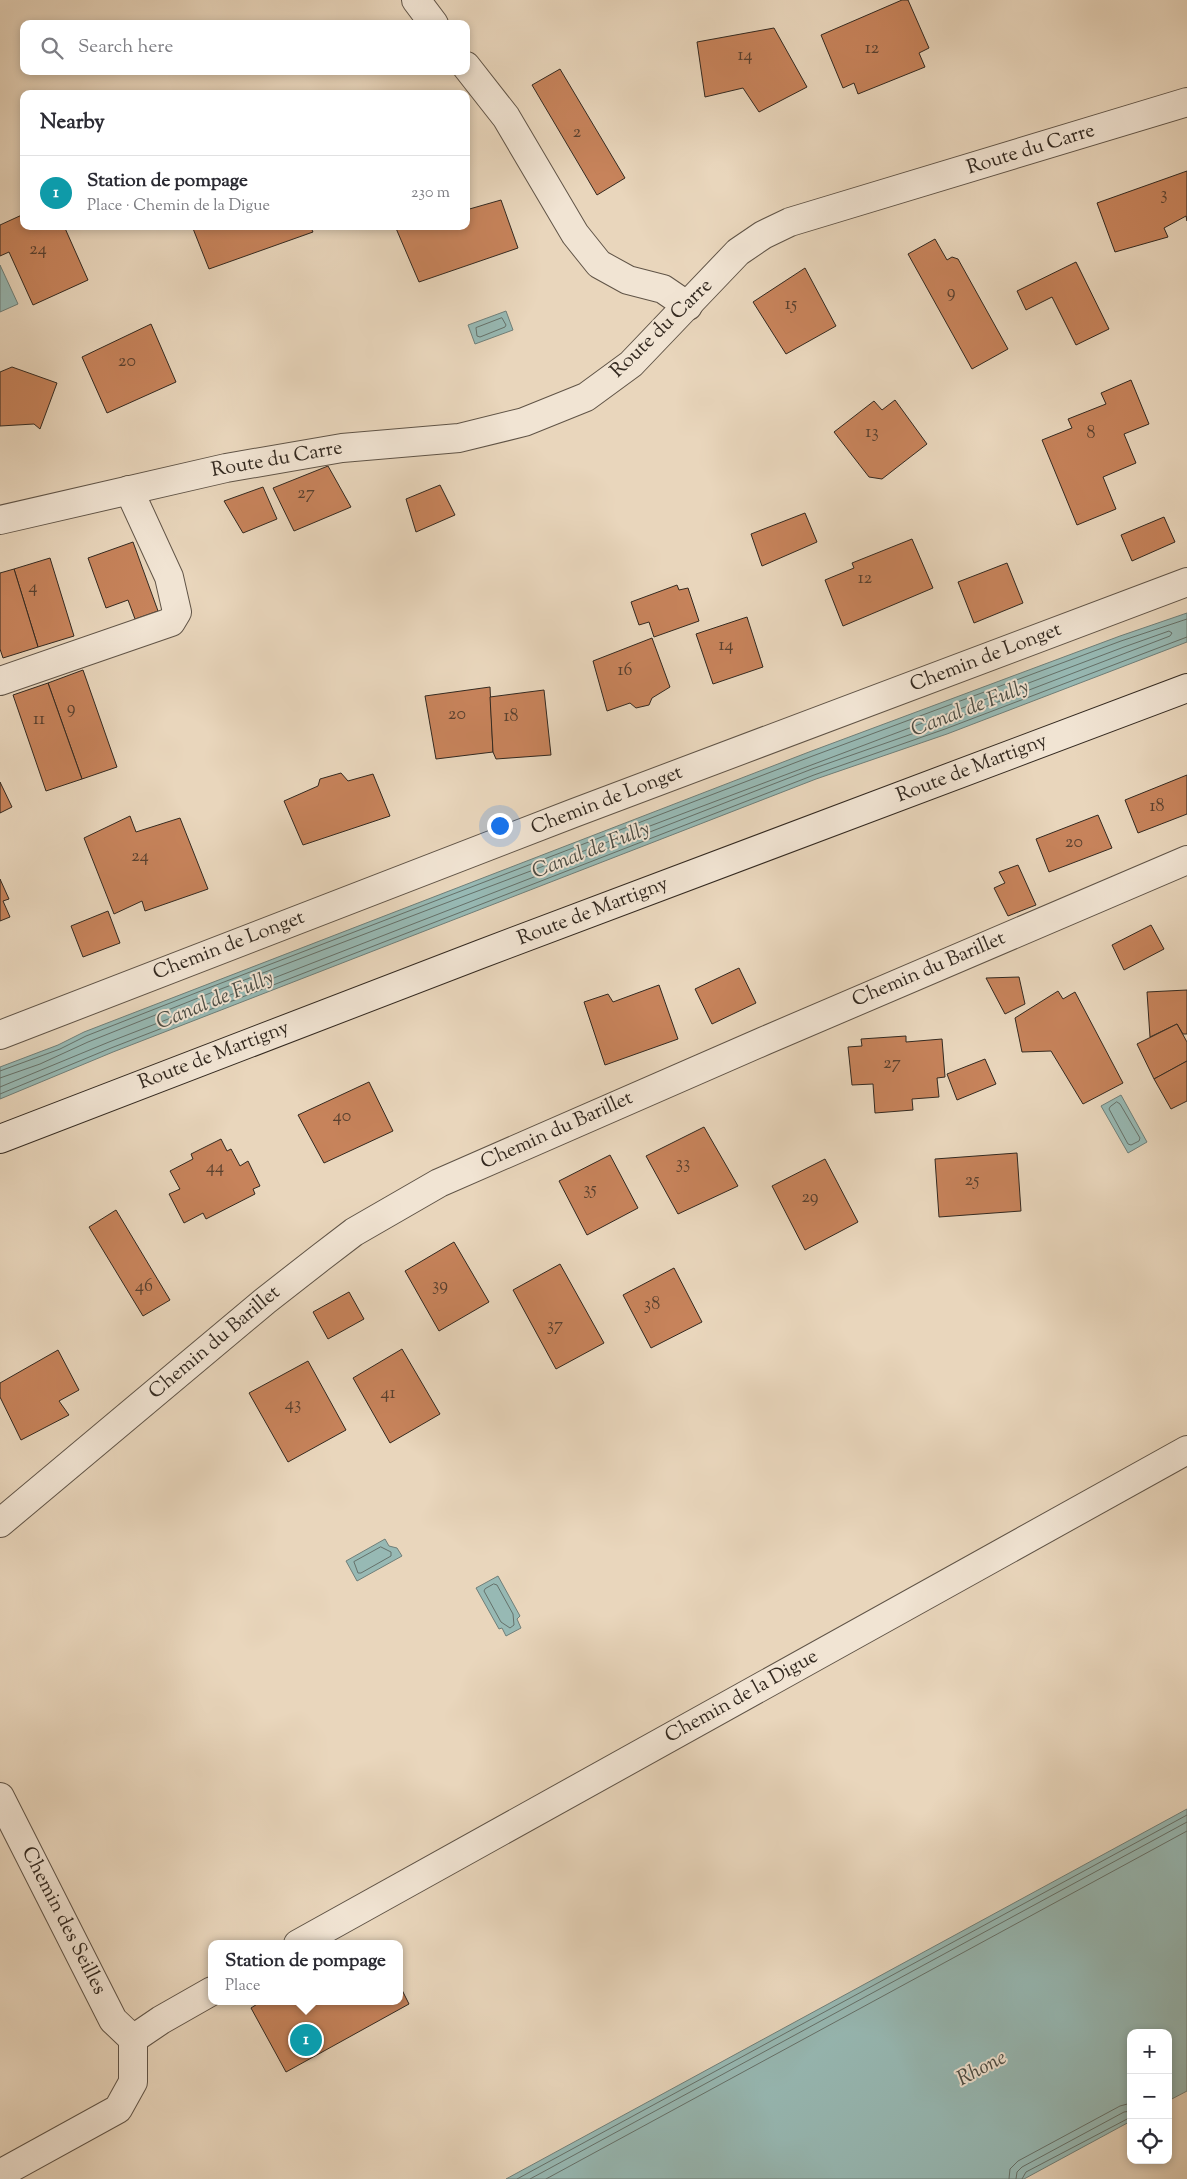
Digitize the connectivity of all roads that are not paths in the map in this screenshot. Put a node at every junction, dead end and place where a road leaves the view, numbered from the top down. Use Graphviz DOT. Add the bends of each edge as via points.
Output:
graph roads {
  1 [pos="416,0"];
  2 [pos="431,20"];
  3 [pos="470,71"];
  4 [pos="1187,102"];
  5 [pos="688,306"];
  6 [pos="129,490"];
  7 [pos="0,520"];
  8 [pos="1187,582"];
  9 [pos="0,681"];
  10 [pos="1187,688"];
  11 [pos="1187,860"];
  12 [pos="0,1035"];
  13 [pos="0,1139"];
  14 [pos="1187,1450"];
  15 [pos="0,1523"];
  16 [pos="0,1798"];
  17 [pos="305,1940"];
  18 [pos="208,1993"];
  19 [pos="133,2040"];
  20 [pos="0,2174"];
  1 -- 2 [label="street"];
  3 -- 5 [label="street" via="506,117 575,234 599,264 628,280 663,289"];
  4 -- 5 [label="street, Route du Carre" via="790,222 738,252"];
  5 -- 6 [label="street, Route du Carre" via="631,364 586,397 524,422 459,438 342,448 226,468"];
  6 -- 7 [label="street, Route du Carre"];
  6 -- 9 [label="street" via="168,577 177,612 171,622"];
  8 -- 12 [label="street, Chemin de Longet" via="574,813"];
  10 -- 13 [label="street, Route de Martigny"];
  11 -- 15 [label="street, Chemin du Barillet" via="439,1183 354,1232 320,1258"];
  14 -- 17 [label="street, Chemin de la Digue"];
  16 -- 19 [label="street, Chemin des Seilles" via="113,2020"];
  18 -- 19 [label="street"];
  19 -- 20 [label="street" via="133,2082 118,2109"];
}
